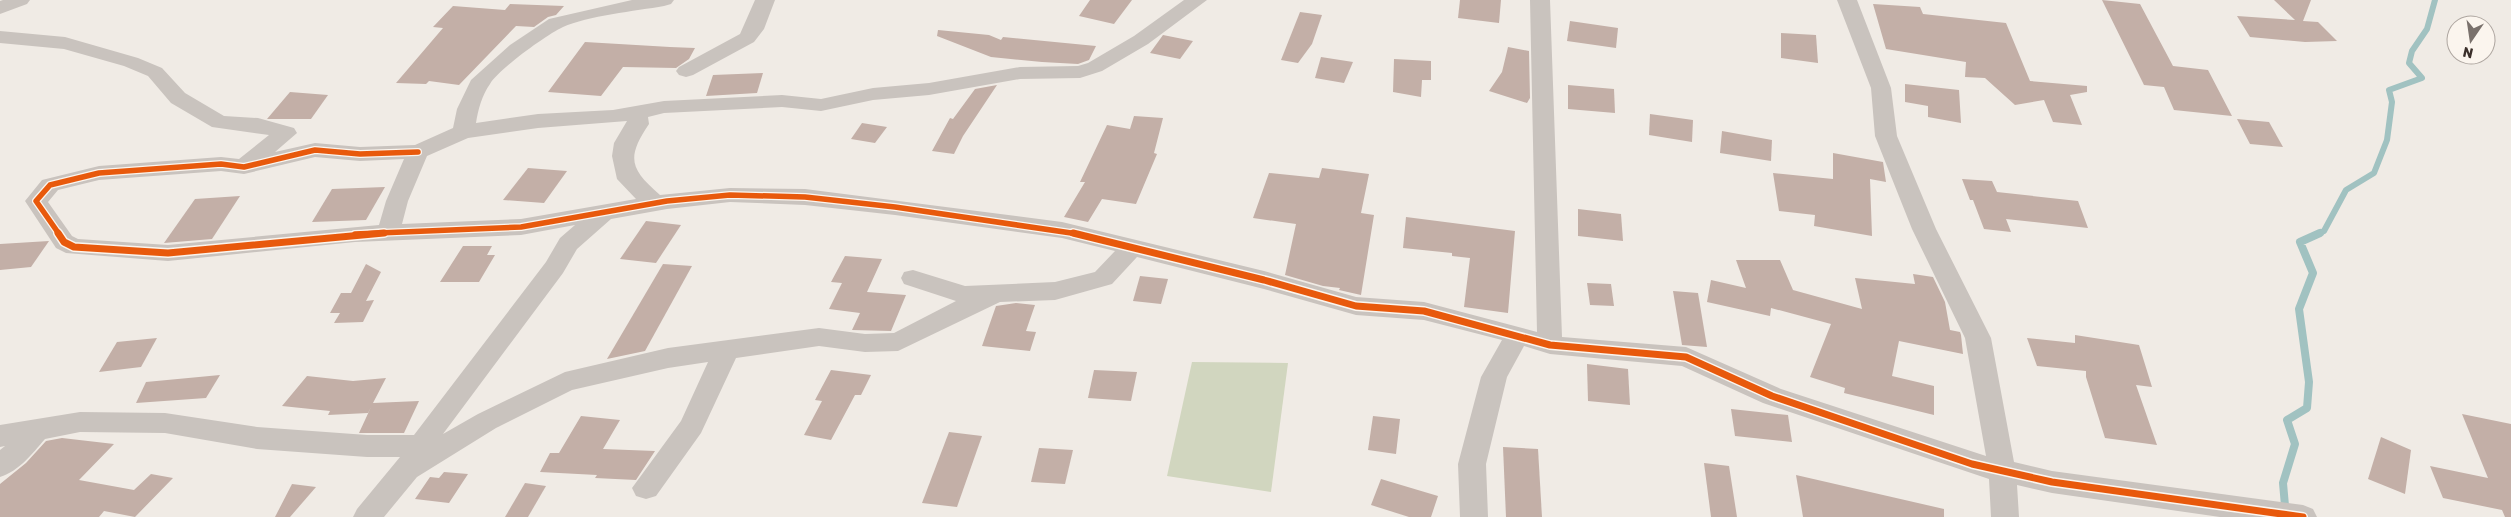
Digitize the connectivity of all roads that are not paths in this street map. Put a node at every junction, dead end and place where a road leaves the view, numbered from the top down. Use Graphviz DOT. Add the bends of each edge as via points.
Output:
graph roads {
  1 [pos="20,0"];
  2 [pos="664,0"];
  3 [pos="765,0"];
  4 [pos="1197,0"];
  5 [pos="1540,0"];
  6 [pos="1847,0"];
  7 [pos="0,8"];
  8 [pos="2,38"];
  9 [pos="686,71"];
  10 [pos="636,112"];
  11 [pos="463,132"];
  12 [pos="418,152"];
  13 [pos="244,167"];
  14 [pos="655,203"];
  15 [pos="604,212"];
  16 [pos="388,233"];
  17 [pos="1132,248"];
  18 [pos="913,278"];
  19 [pos="996,294"];
  20 [pos="1518,335"];
  21 [pos="1550,345"];
  22 [pos="727,351"];
  23 [pos="37,429"];
  24 [pos="0,436"];
  25 [pos="421,446"];
  26 [pos="0,466"];
  27 [pos="407,469"];
  28 [pos="2002,471"];
  29 [pos="646,488"];
  30 [pos="367,517"];
  31 [pos="1474,517"];
  32 [pos="2005,517"];
  33 [pos="2303,517"];
  1 -- 7 [label="street"];
  2 -- 11 [label="street" via="556,23 481,80 468,109"];
  3 -- 9 [label="street" via="754,30 747,38"];
  4 -- 10 [label="street" via="1142,40 1080,72 1020,73 929,89 873,94 821,106 782,101 664,106"];
  5 -- 21 [label="street"];
  6 -- 28 [label="street" via="1880,88 1886,136 1924,229 1978,338"];
  8 -- 13 [label="street" via="65,44 131,62 154,72 178,98 220,122 258,125 286,133"];
  10 -- 11 [label="street"];
  10 -- 14 [label="street" via="638,124 627,138 623,154 628,179"];
  11 -- 12 [label="street"];
  12 -- 13 [label="street" via="360,154 315,150"];
  12 -- 16 [label="street" via="397,201"];
  13 -- 16 [label="street" via="221,164 99,173 50,185 36,201 64,242 74,247 168,254"];
  14 -- 15 [label="street"];
  14 -- 17 [label="street" via="730,195 805,196 1062,230"];
  15 -- 16 [label="street" via="521,227"];
  15 -- 25 [label="street" via="568,244 555,267"];
  17 -- 19 [label="street" via="1103,278 1056,291"];
  17 -- 20 [label="street" via="1356,306 1424,310"];
  18 -- 19 [label="street" via="964,294"];
  19 -- 22 [label="street" via="898,342 864,343 819,338"];
  20 -- 21 [label="street"];
  20 -- 31 [label="street" via="1494,377 1472,464"];
  21 -- 28 [label="street" via="1686,357 1772,396 1972,464"];
  22 -- 27 [label="street" via="668,358 565,382 487,420"];
  22 -- 29 [label="street" via="692,426"];
  23 -- 24 [label="street"];
  23 -- 25 [label="street" via="80,422 165,424 257,438 367,446"];
  23 -- 26 [label="street"];
  25 -- 27 [label="street"];
  27 -- 30 [label="street"];
  28 -- 32 [label="street"];
  28 -- 33 [label="street" via="2052,482"];
}
